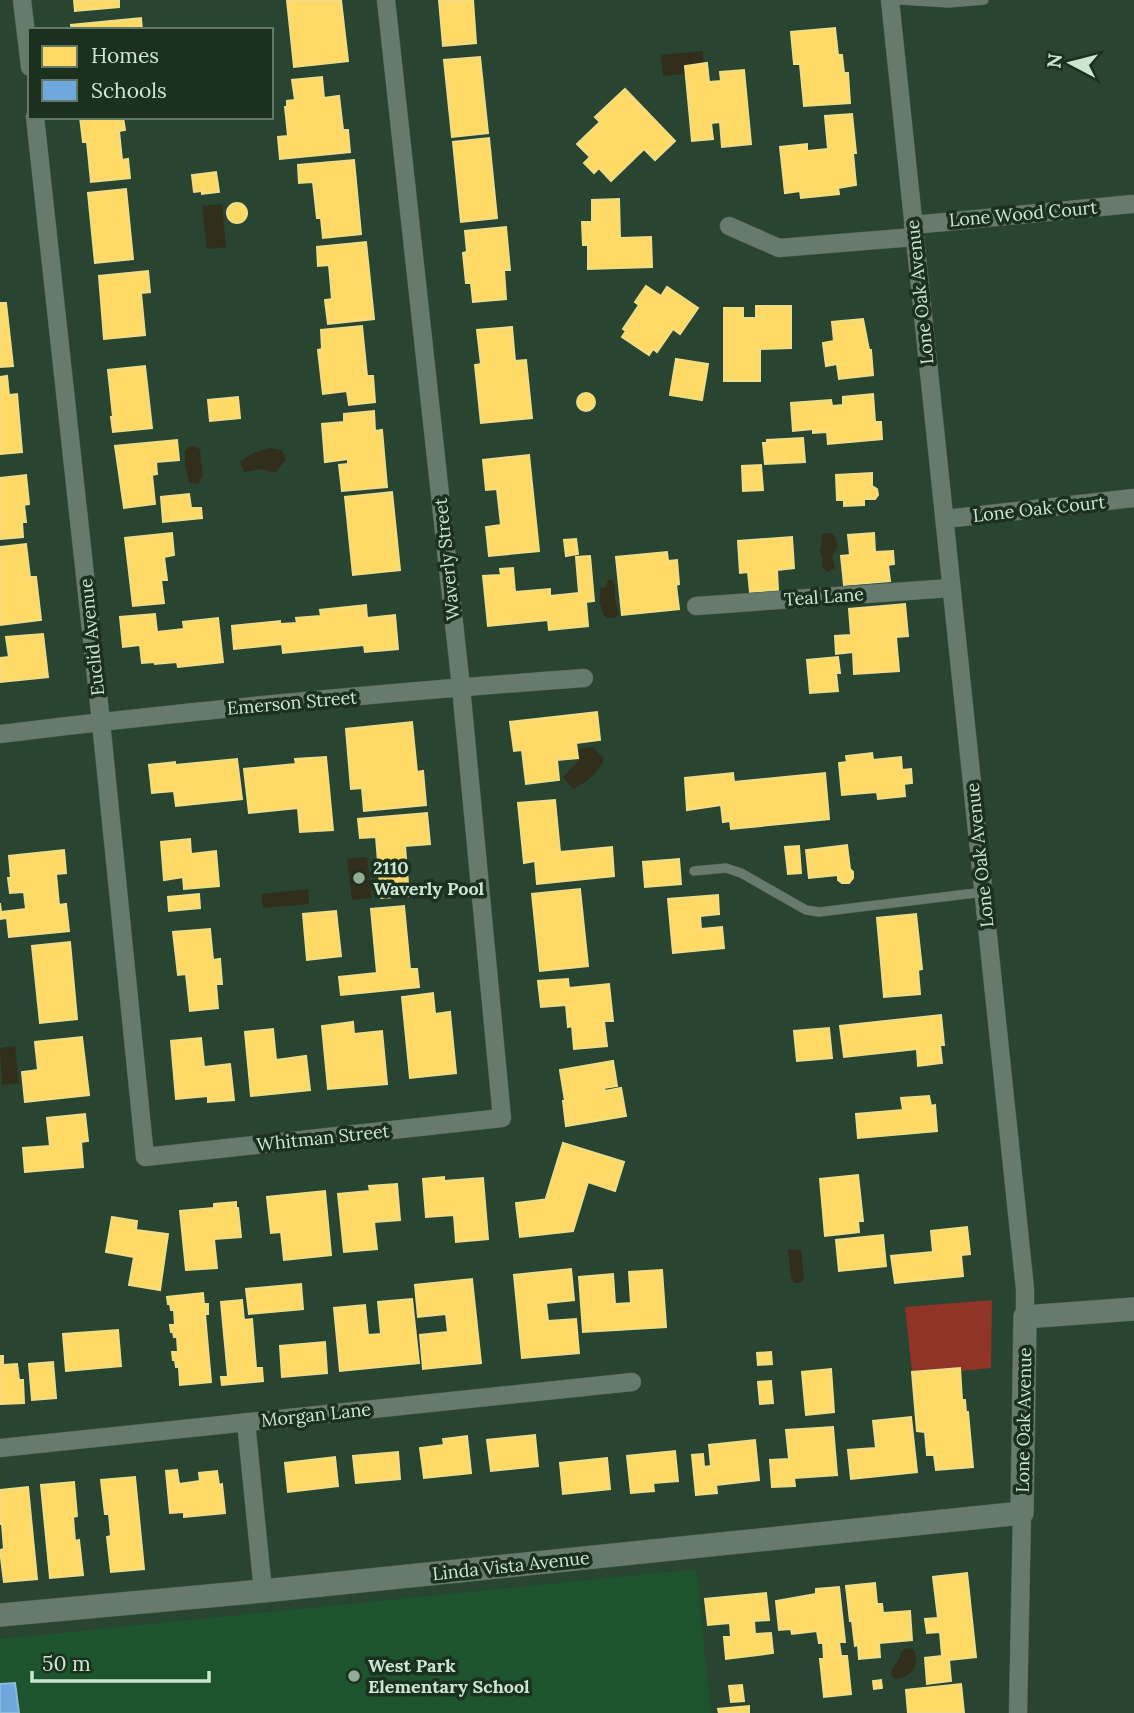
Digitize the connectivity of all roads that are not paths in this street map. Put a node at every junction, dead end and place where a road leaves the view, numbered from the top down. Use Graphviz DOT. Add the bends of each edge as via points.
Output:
graph roads {
  1 [pos="22,0"];
  2 [pos="386,0"];
  3 [pos="890,0"];
  4 [pos="900,0"];
  5 [pos="984,0"];
  6 [pos="28,50"];
  7 [pos="35,119"];
  8 [pos="1132,204"];
  9 [pos="729,226"];
  10 [pos="913,231"];
  11 [pos="1134,498"];
  12 [pos="945,519"];
  13 [pos="951,588"];
  14 [pos="696,606"];
  15 [pos="584,678"];
  16 [pos="461,687"];
  17 [pos="101,722"];
  18 [pos="0,734"];
  19 [pos="694,871"];
  20 [pos="984,892"];
  21 [pos="502,1118"];
  22 [pos="145,1157"];
  23 [pos="1134,1309"];
  24 [pos="1025,1317"];
  25 [pos="632,1382"];
  26 [pos="246,1422"];
  27 [pos="0,1448"];
  28 [pos="1022,1513"];
  29 [pos="263,1591"];
  30 [pos="0,1615"];
  31 [pos="1018,1713"];
  1 -- 6 [label="street"];
  2 -- 16 [label="street, Waverly Street"];
  3 -- 10 [label="street, Lone Oak Avenue"];
  4 -- 5 [label="lane"];
  7 -- 17 [label="street, Euclid Avenue"];
  8 -- 10 [label="street, Lone Wood Court"];
  9 -- 10 [label="street, Lone Wood Court" via="779,247"];
  10 -- 12 [label="street, Lone Oak Avenue"];
  11 -- 12 [label="street, Lone Oak Court"];
  12 -- 13 [label="street, Lone Oak Avenue"];
  13 -- 14 [label="street, Teal Lane"];
  13 -- 20 [label="street, Lone Oak Avenue"];
  15 -- 16 [label="street, Emerson Street"];
  16 -- 17 [label="street, Emerson Street"];
  16 -- 21 [label="street, Waverly Street"];
  17 -- 18 [label="street, Emerson Street"];
  17 -- 22 [label="street, Euclid Avenue"];
  19 -- 20 [label="lane" via="726,868 806,911 819,912"];
  20 -- 24 [label="street, Lone Oak Avenue"];
  21 -- 22 [label="street, Whitman Street"];
  23 -- 24 [label="street"];
  24 -- 28 [label="street, Lone Oak Avenue"];
  25 -- 26 [label="street, Morgan Lane"];
  26 -- 27 [label="street, Morgan Lane"];
  26 -- 29 [label="street"];
  28 -- 29 [label="street, Linda Vista Avenue"];
  28 -- 31 [label="street, Lone Oak Avenue"];
  29 -- 30 [label="street, Linda Vista Avenue"];
}
